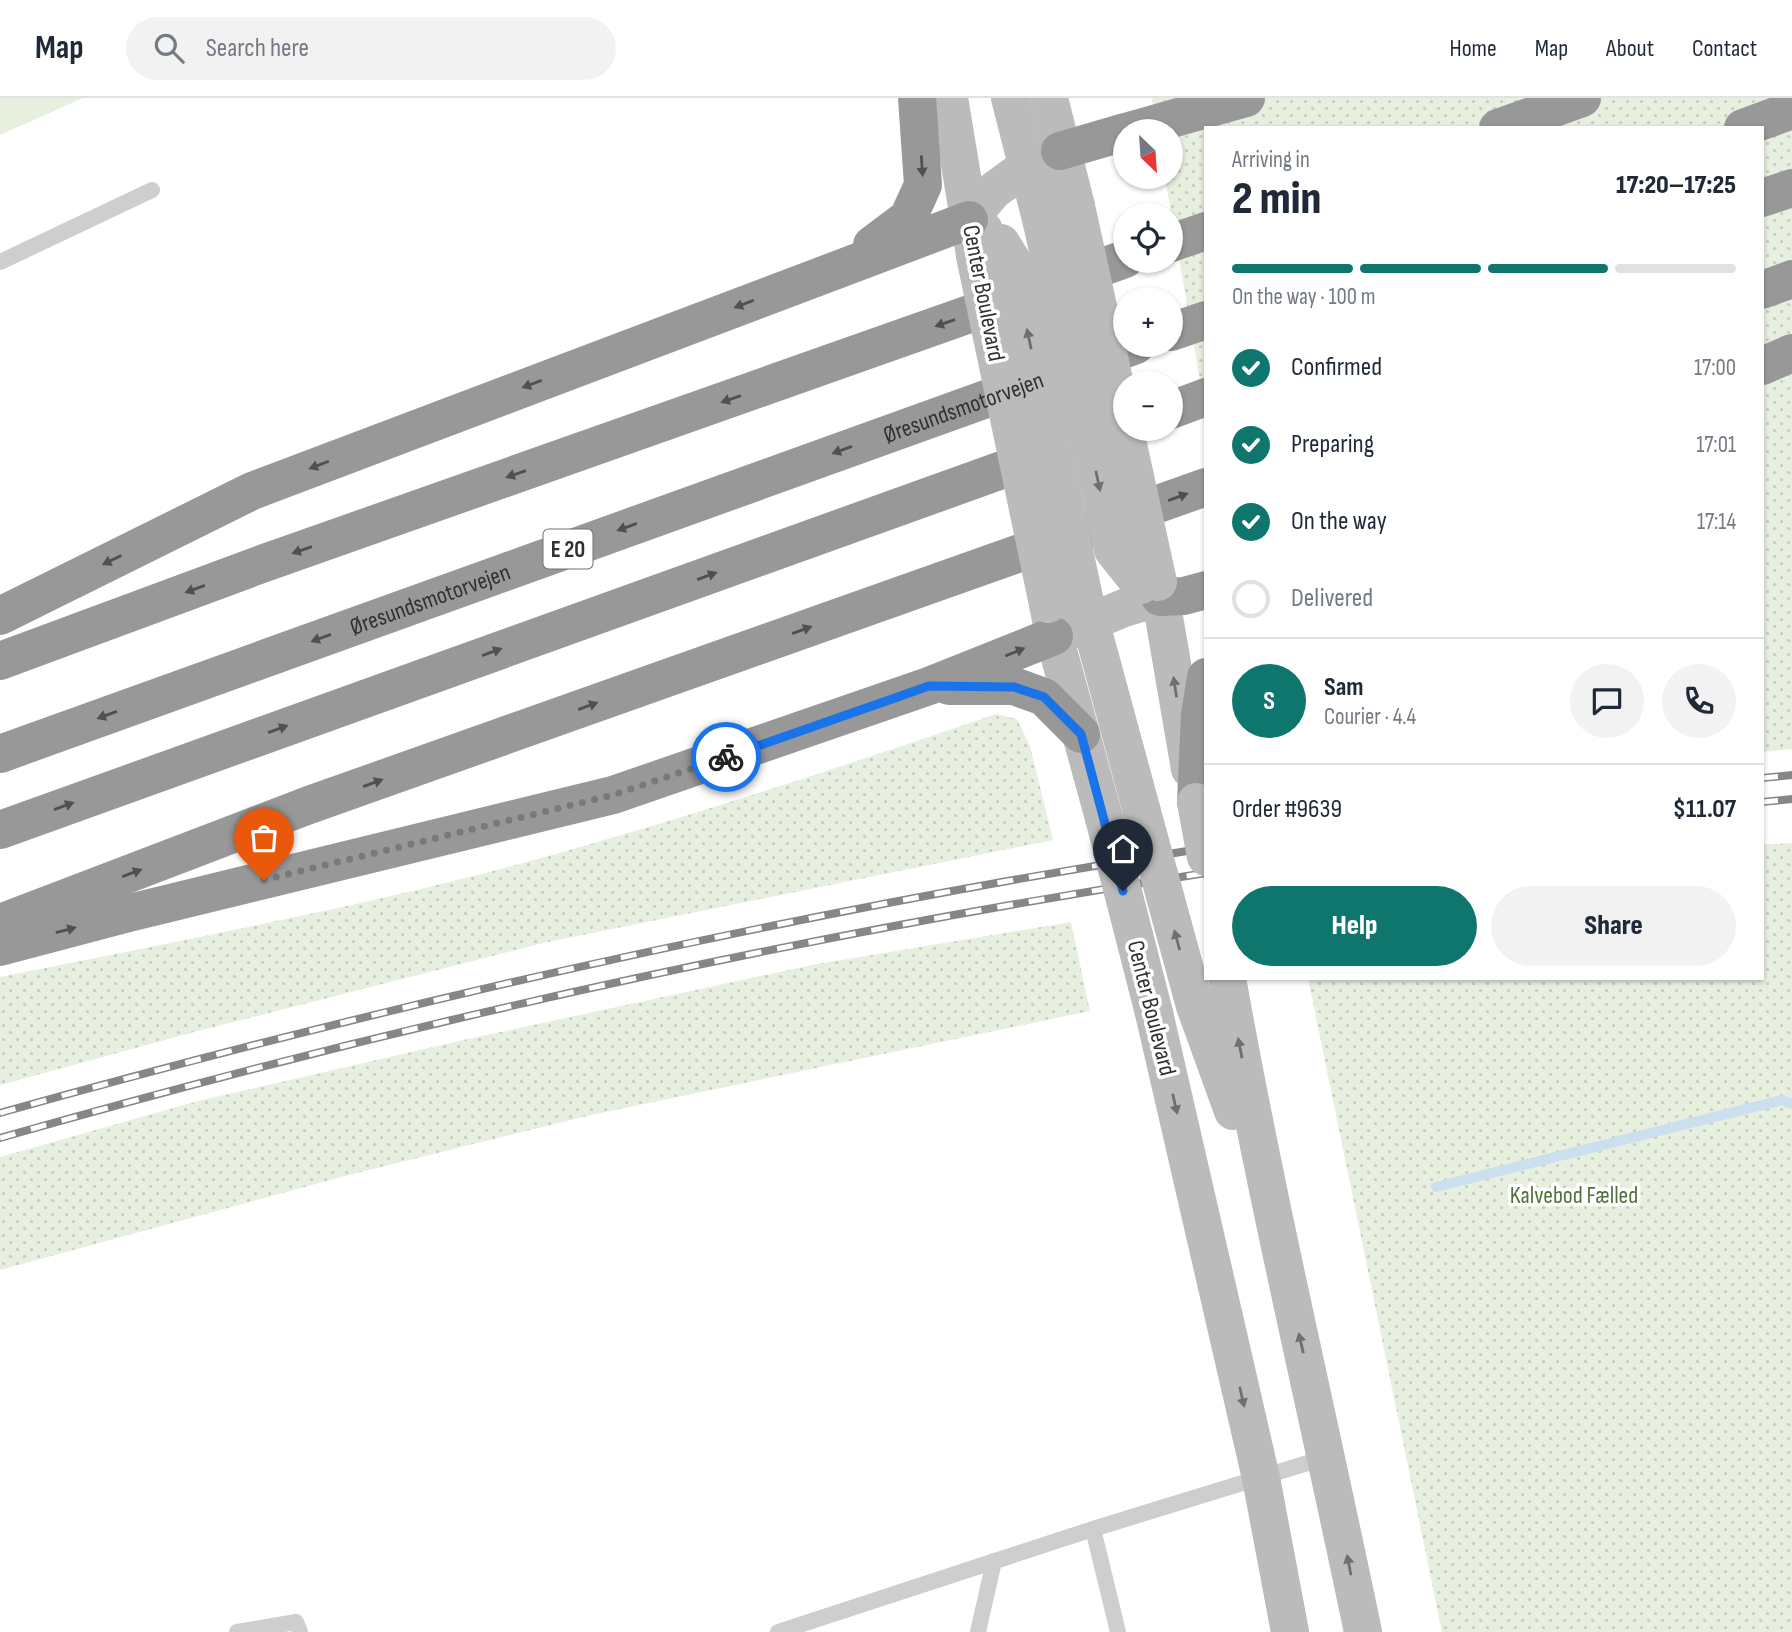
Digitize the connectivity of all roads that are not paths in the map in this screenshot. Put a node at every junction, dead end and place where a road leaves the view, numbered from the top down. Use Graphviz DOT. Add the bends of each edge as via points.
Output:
graph roads {
  1 [pos="917,98"];
  2 [pos="949,98"];
  3 [pos="1010,98"];
  4 [pos="1049,98"];
  5 [pos="1246,98"];
  6 [pos="1582,98"];
  7 [pos="1792,110"];
  8 [pos="1172,119"];
  9 [pos="1504,126"];
  10 [pos="1748,126"];
  11 [pos="1113,136"];
  12 [pos="1060,151"];
  13 [pos="1026,167"];
  14 [pos="1792,188"];
  15 [pos="152,190"];
  16 [pos="1764,197"];
  17 [pos="1204,232"];
  18 [pos="1183,239"];
  19 [pos="982,240"];
  20 [pos="0,262"];
  21 [pos="1113,263"];
  22 [pos="1792,279"];
  23 [pos="1764,289"];
  24 [pos="779,290"];
  25 [pos="1204,321"];
  26 [pos="1183,328"];
  27 [pos="1113,353"];
  28 [pos="1792,353"];
  29 [pos="1764,365"];
  30 [pos="1204,398"];
  31 [pos="1183,406"];
  32 [pos="1113,430"];
  33 [pos="1204,488"];
  34 [pos="1153,588"];
  35 [pos="1204,591"];
  36 [pos="1069,615"];
  37 [pos="0,616"];
  38 [pos="0,661"];
  39 [pos="929,686"];
  40 [pos="1204,690"];
  41 [pos="1081,734"];
  42 [pos="0,754"];
  43 [pos="1196,802"];
  44 [pos="0,830"];
  45 [pos="1204,846"];
  46 [pos="0,923"];
  47 [pos="0,947"];
  48 [pos="1204,961"];
  49 [pos="1218,995"];
  50 [pos="1327,1457"];
  51 [pos="1261,1478"];
  52 [pos="1093,1529"];
  53 [pos="994,1561"];
  54 [pos="237,1632"];
  55 [pos="300,1632"];
  56 [pos="778,1632"];
  57 [pos="978,1632"];
  58 [pos="1118,1632"];
  59 [pos="1290,1632"];
  60 [pos="1363,1632"];
  1 -- 24 [label="highway, one-way" via="923,185 908,218 877,243"];
  2 -- 19 [label="street, Center Boulevard"];
  3 -- 13 [label="street"];
  4 -- 12 [label="street"];
  5 -- 8 [label="highway"];
  6 -- 9 [label="highway"];
  7 -- 10 [label="highway"];
  11 -- 12 [label="highway"];
  12 -- 13 [label="street"];
  12 -- 34 [label="street, bridge" via="1076,206"];
  13 -- 19 [label="street" via="993,191"];
  13 -- 34 [label="street, one-way, bridge" via="1113,550"];
  14 -- 16 [label="highway"];
  15 -- 20 [label="lane"];
  17 -- 18 [label="highway"];
  19 -- 24 [label="highway"];
  19 -- 36 [label="street, Center Boulevard, bridge"];
  21 -- 38 [label="highway, one-way"];
  22 -- 23 [label="highway"];
  24 -- 37 [label="highway, one-way" via="252,491"];
  25 -- 26 [label="highway"];
  27 -- 42 [label="highway, Øresundsmotorvejen / E 20, one-way"];
  28 -- 29 [label="highway"];
  30 -- 31 [label="highway"];
  44 -- 32 [label="highway, one-way"];
  46 -- 33 [label="highway, one-way" via="309,805"];
  34 -- 35 [label="highway" via="1184,596"];
  34 -- 36 [label="street" via="1124,608"];
  43 -- 34 [label="street, one-way"];
  39 -- 36 [label="highway, one-way"];
  36 -- 41 [label="street, Center Boulevard"];
  48 -- 36 [label="street, one-way, bridge" via="1142,812"];
  39 -- 41 [label="highway" via="1014,687 1044,697"];
  47 -- 39 [label="highway, one-way" via="613,795"];
  40 -- 43 [label="highway"];
  41 -- 51 [label="street, Center Boulevard, one-way, bridge" via="1154,1013"];
  43 -- 45 [label="street, bridge"];
  50 -- 49 [label="street, one-way"];
  50 -- 51 [label="lane"];
  60 -- 50 [label="street, one-way"];
  51 -- 52 [label="lane"];
  51 -- 59 [label="street, Center Boulevard"];
  52 -- 53 [label="lane"];
  52 -- 58 [label="lane"];
  53 -- 56 [label="lane"];
  53 -- 57 [label="lane"];
  54 -- 55 [label="lane" via="296,1622"];
}
